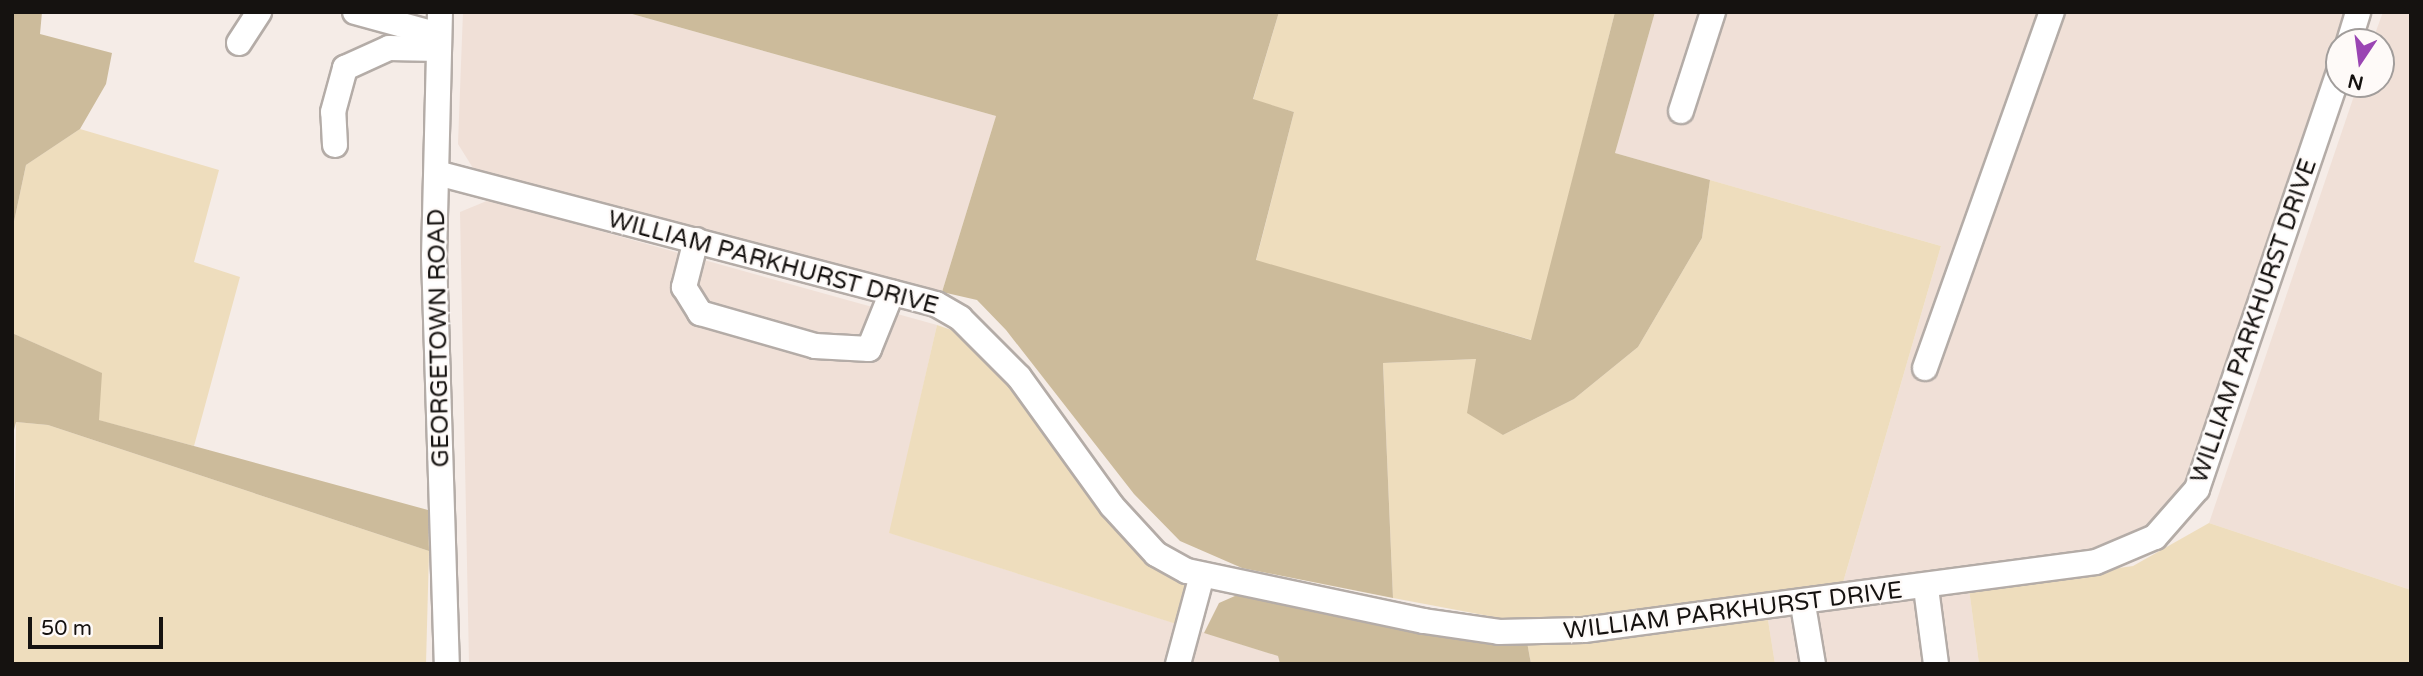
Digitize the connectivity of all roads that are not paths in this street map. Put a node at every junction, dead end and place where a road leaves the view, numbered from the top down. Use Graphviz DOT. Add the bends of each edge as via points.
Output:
graph roads {
  1 [pos="259,12"];
  2 [pos="355,12"];
  3 [pos="1713,12"];
  4 [pos="2052,12"];
  5 [pos="439,32"];
  6 [pos="239,43"];
  7 [pos="2330,98"];
  8 [pos="1681,111"];
  9 [pos="335,145"];
  10 [pos="436,173"];
  11 [pos="695,240"];
  12 [pos="892,292"];
  13 [pos="1925,368"];
  14 [pos="1202,575"];
  15 [pos="1926,588"];
  16 [pos="1803,605"];
  17 [pos="447,664"];
  18 [pos="1178,664"];
  19 [pos="1813,664"];
  20 [pos="1936,664"];
  1 -- 6 [label="street"];
  2 -- 5 [label="street"];
  3 -- 8 [label="street"];
  4 -- 13 [label="street"];
  5 -- 9 [label="street" via="345,68 333,112"];
  5 -- 10 [label="street, GEORGETOWN ROAD"];
  7 -- 15 [label="street, WILLIAM PARKHURST DRIVE" via="2210,456 2185,506 2155,537 2116,556"];
  10 -- 11 [label="street, WILLIAM PARKHURST DRIVE"];
  10 -- 17 [label="street, GEORGETOWN ROAD"];
  11 -- 12 [label="street, WILLIAM PARKHURST DRIVE"];
  11 -- 12 [label="street" via="684,287 700,313 815,346 869,349"];
  12 -- 14 [label="street, WILLIAM PARKHURST DRIVE" via="960,318 1019,377 1138,535 1156,554"];
  14 -- 16 [label="street, WILLIAM PARKHURST DRIVE" via="1499,632 1584,631"];
  14 -- 18 [label="street"];
  15 -- 16 [label="street, WILLIAM PARKHURST DRIVE"];
  15 -- 20 [label="street"];
  16 -- 19 [label="street"];
}
